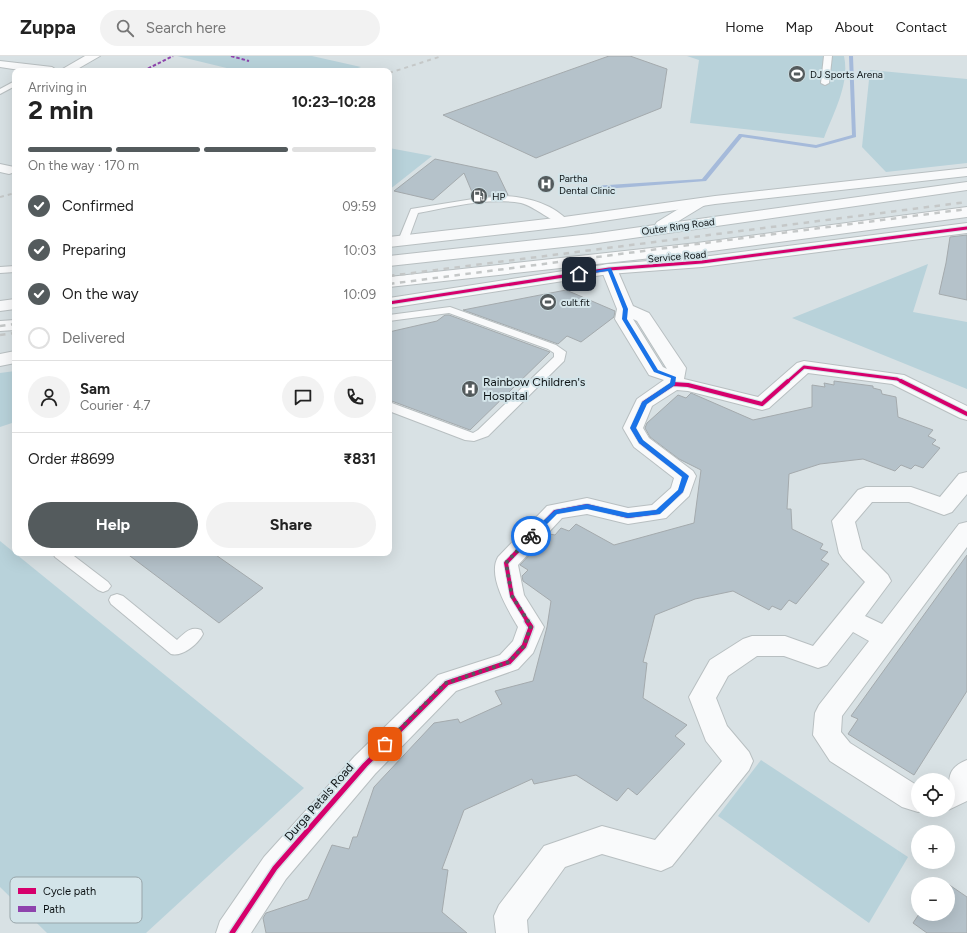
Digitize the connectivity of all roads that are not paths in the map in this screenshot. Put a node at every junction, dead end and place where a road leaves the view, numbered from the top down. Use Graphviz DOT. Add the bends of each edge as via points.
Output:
graph roads {
  1 [pos="94,56"];
  2 [pos="828,56"];
  3 [pos="0,64"];
  4 [pos="29,68"];
  5 [pos="71,68"];
  6 [pos="825,83"];
  7 [pos="12,85"];
  8 [pos="0,92"];
  9 [pos="967,172"];
  10 [pos="967,186"];
  11 [pos="700,202"];
  12 [pos="967,212"];
  13 [pos="564,222"];
  14 [pos="967,228"];
  15 [pos="654,230"];
  16 [pos="396,242"];
  17 [pos="392,261"];
  18 [pos="12,269"];
  19 [pos="609,269"];
  20 [pos="0,270"];
  21 [pos="392,282"];
  22 [pos="441,295"];
  23 [pos="392,303"];
  24 [pos="12,304"];
  25 [pos="0,306"];
  26 [pos="450,310"];
  27 [pos="392,318"];
  28 [pos="12,324"];
  29 [pos="0,326"];
  30 [pos="12,358"];
  31 [pos="0,360"];
  32 [pos="673,381"];
  33 [pos="392,407"];
  34 [pos="967,414"];
  35 [pos="967,480"];
  36 [pos="967,530"];
  37 [pos="64,556"];
  38 [pos="103,586"];
  39 [pos="117,600"];
  40 [pos="849,619"];
  41 [pos="195,634"];
  42 [pos="885,637"];
  43 [pos="967,773"];
  44 [pos="955,792"];
  45 [pos="911,797"];
  46 [pos="232,933"];
  47 [pos="512,933"];
  1 -- 5 [label="main road"];
  2 -- 6 [label="lane"];
  3 -- 4 [label="main road"];
  7 -- 8 [label="lane"];
  9 -- 11 [label="main road"];
  10 -- 15 [label="main road, Outer Ring Road"];
  11 -- 13 [label="main road"];
  11 -- 15 [label="main road"];
  12 -- 21 [label="main road, Outer Ring Road" via="697,248"];
  13 -- 16 [label="main road"];
  13 -- 16 [label="lane" via="531,202 515,199 440,207 414,211"];
  14 -- 19 [label="main road, Service Road" via="702,262"];
  15 -- 17 [label="main road, Outer Ring Road" via="591,240"];
  18 -- 20 [label="lane"];
  19 -- 22 [label="main road, Service Road"];
  19 -- 32 [label="main road" via="626,309 624,319 656,371"];
  22 -- 23 [label="main road, Service Road"];
  22 -- 26 [label="lane"];
  24 -- 25 [label="main road"];
  26 -- 27 [label="lane"];
  26 -- 33 [label="lane" via="552,347 560,352 560,358 483,433 474,437 465,436"];
  28 -- 29 [label="main road"];
  30 -- 31 [label="main road"];
  32 -- 34 [label="main road" via="762,404 804,367 897,379"];
  32 -- 46 [label="main road, Durga Petals Road" via="644,403 633,428 641,442 686,476 681,491 658,512 628,516 587,506 555,512 506,563 512,596 531,626 524,646 509,662 446,683 365,765 275,868"];
  35 -- 40 [label="main road" via="944,507 912,494 866,495 843,521 851,553 879,581"];
  36 -- 42 [label="main road"];
  37 -- 38 [label="lane"];
  39 -- 41 [label="lane" via="177,649"];
  40 -- 42 [label="main road"];
  40 -- 47 [label="main road" via="818,658 785,646 752,646 719,668 702,697 716,733 739,762 661,856 602,840 556,856 510,916"];
  42 -- 45 [label="main road" via="829,713 827,735 840,752"];
  43 -- 44 [label="main road"];
}
